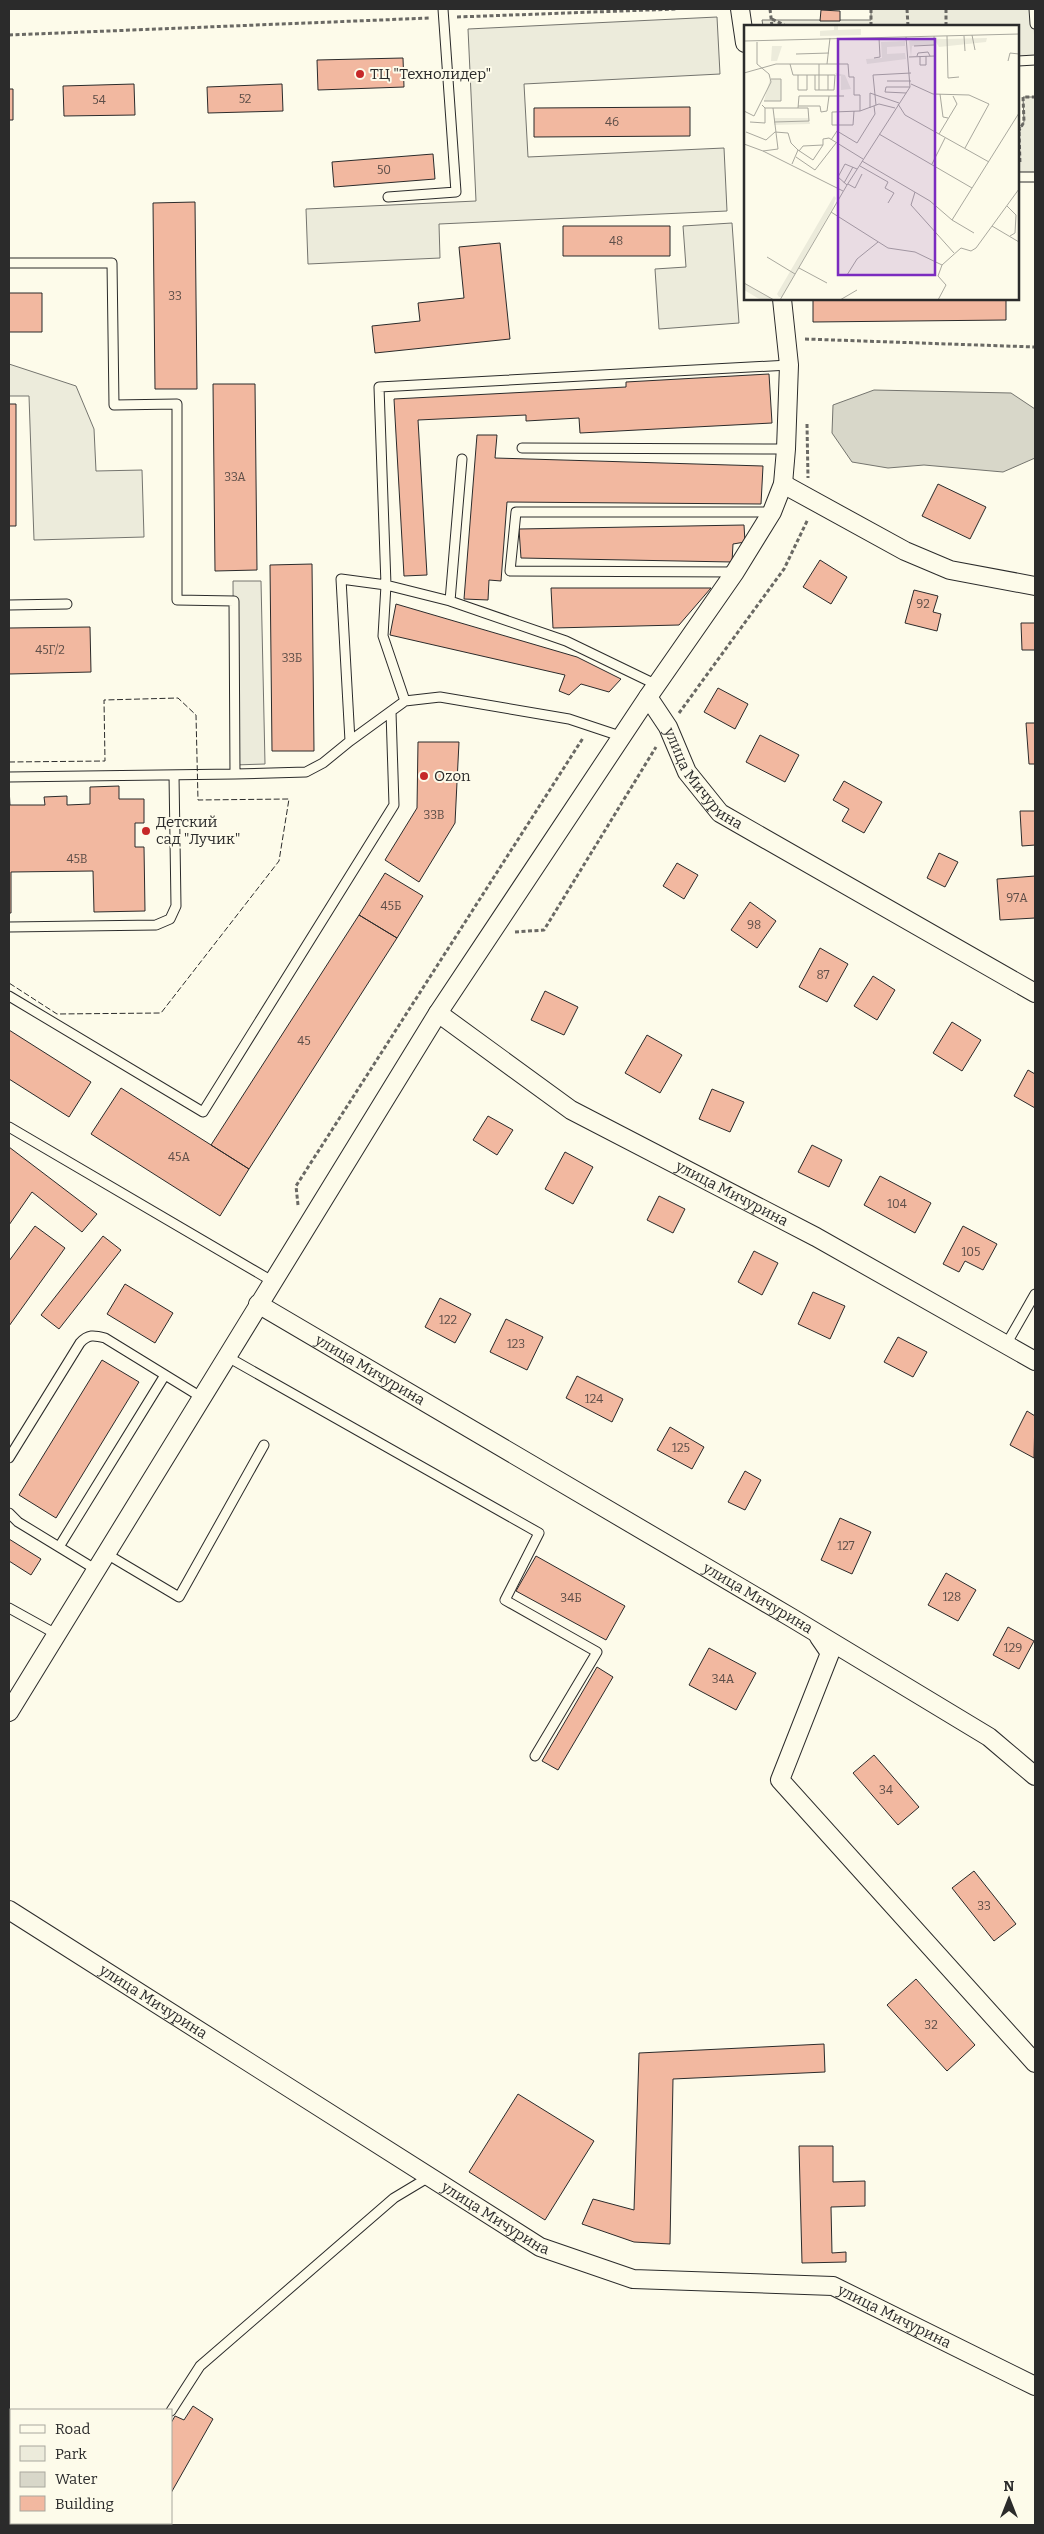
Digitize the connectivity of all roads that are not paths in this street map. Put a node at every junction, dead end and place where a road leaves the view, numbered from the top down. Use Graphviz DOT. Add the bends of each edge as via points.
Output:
graph roads {
  1 [pos="740,9"];
  2 [pos="1034,9"];
  3 [pos="443,13"];
  4 [pos="1035,24"];
  5 [pos="744,36"];
  6 [pos="1035,60"];
  7 [pos="1019,61"];
  8 [pos="1019,177"];
  9 [pos="1035,177"];
  10 [pos="388,197"];
  11 [pos="9,263"];
  12 [pos="782,300"];
  13 [pos="789,365"];
  14 [pos="522,448"];
  15 [pos="786,450"];
  16 [pos="462,459"];
  17 [pos="782,484"];
  18 [pos="772,512"];
  19 [pos="735,572"];
  20 [pos="386,585"];
  21 [pos="1035,586"];
  22 [pos="450,601"];
  23 [pos="67,604"];
  24 [pos="9,605"];
  25 [pos="652,691"];
  26 [pos="405,702"];
  27 [pos="391,712"];
  28 [pos="623,737"];
  29 [pos="350,741"];
  30 [pos="234,774"];
  31 [pos="174,775"];
  32 [pos="9,777"];
  33 [pos="9,927"];
  34 [pos="1035,993"];
  35 [pos="9,996"];
  36 [pos="438,1013"];
  37 [pos="9,1127"];
  38 [pos="272,1282"];
  39 [pos="1035,1294"];
  40 [pos="258,1304"];
  41 [pos="1007,1343"];
  42 [pos="226,1356"];
  43 [pos="1035,1361"];
  44 [pos="165,1374"];
  45 [pos="201,1397"];
  46 [pos="264,1445"];
  47 [pos="9,1458"];
  48 [pos="9,1513"];
  49 [pos="59,1547"];
  50 [pos="105,1553"];
  51 [pos="95,1569"];
  52 [pos="9,1608"];
  53 [pos="56,1634"];
  54 [pos="817,1634"];
  55 [pos="9,1712"];
  56 [pos="535,1756"];
  57 [pos="1035,1776"];
  58 [pos="9,1910"];
  59 [pos="1035,2063"];
  60 [pos="429,2177"];
  61 [pos="1035,2386"];
  62 [pos="172,2409"];
  1 -- 5 [label="street"];
  2 -- 4 [label="lane"];
  3 -- 10 [label="lane" via="456,192"];
  6 -- 7 [label="lane"];
  8 -- 9 [label="lane"];
  11 -- 30 [label="lane" via="112,263 114,405 177,404 177,600 234,601"];
  12 -- 13 [label="street"];
  13 -- 15 [label="street"];
  13 -- 20 [label="lane" via="379,387"];
  14 -- 15 [label="lane"];
  15 -- 17 [label="street"];
  16 -- 22 [label="lane"];
  17 -- 18 [label="street"];
  17 -- 21 [label="street" via="906,551 950,570"];
  18 -- 19 [label="street"];
  18 -- 19 [label="lane" via="516,512 510,571"];
  19 -- 25 [label="street"];
  20 -- 22 [label="lane"];
  20 -- 26 [label="lane" via="383,636"];
  20 -- 29 [label="lane" via="341,579"];
  22 -- 25 [label="lane" via="566,641"];
  23 -- 24 [label="lane"];
  25 -- 28 [label="street"];
  25 -- 34 [label="street, улица Мичурина" via="687,772 720,813"];
  26 -- 27 [label="lane"];
  26 -- 28 [label="lane" via="440,698 569,719"];
  27 -- 29 [label="lane"];
  27 -- 35 [label="lane" via="394,805 203,1112"];
  28 -- 36 [label="street"];
  29 -- 30 [label="lane" via="306,772"];
  30 -- 31 [label="lane"];
  31 -- 32 [label="lane"];
  31 -- 33 [label="lane" via="176,906 170,919 156,925"];
  36 -- 38 [label="street"];
  36 -- 41 [label="street, улица Мичурина" via="571,1110 816,1237"];
  37 -- 38 [label="lane"];
  38 -- 40 [label="street"];
  39 -- 41 [label="lane"];
  40 -- 42 [label="street"];
  40 -- 54 [label="street, улица Мичурина"];
  41 -- 43 [label="street, улица Мичурина"];
  42 -- 45 [label="street"];
  42 -- 56 [label="lane" via="539,1533 504,1600 598,1652"];
  44 -- 45 [label="lane"];
  44 -- 47 [label="lane" via="105,1338 86,1336"];
  44 -- 49 [label="lane"];
  45 -- 50 [label="street"];
  46 -- 50 [label="lane" via="179,1597"];
  48 -- 49 [label="lane"];
  49 -- 51 [label="lane"];
  50 -- 51 [label="street"];
  51 -- 53 [label="street"];
  52 -- 53 [label="lane"];
  53 -- 55 [label="street"];
  54 -- 57 [label="street, улица Мичурина" via="990,1737"];
  54 -- 59 [label="street, улица Мичурина" via="830,1653 780,1780"];
  58 -- 60 [label="street, улица Мичурина"];
  60 -- 61 [label="street, улица Мичурина" via="540,2247 633,2279 833,2286"];
  60 -- 62 [label="lane" via="394,2198 200,2366"];
}
